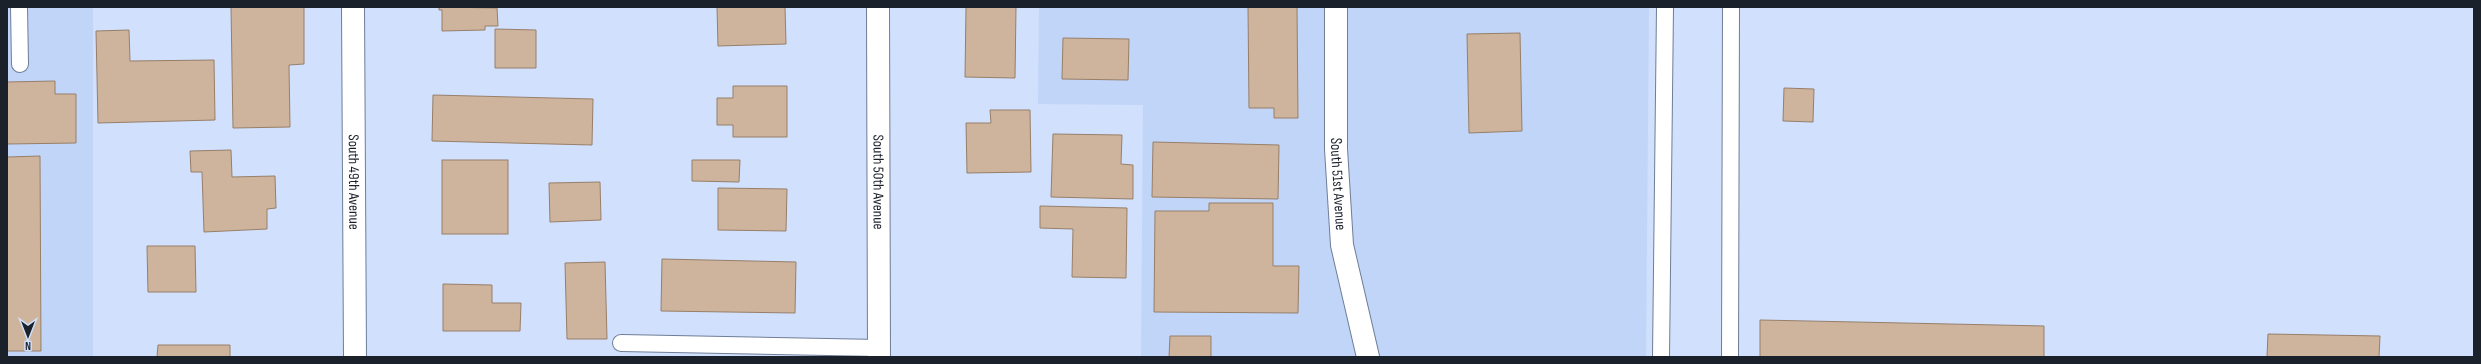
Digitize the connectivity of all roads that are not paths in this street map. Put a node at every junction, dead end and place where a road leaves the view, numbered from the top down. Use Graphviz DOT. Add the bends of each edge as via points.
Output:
graph roads {
  1 [pos="19,7"];
  2 [pos="353,7"];
  3 [pos="878,7"];
  4 [pos="1336,7"];
  5 [pos="1665,7"];
  6 [pos="1731,7"];
  7 [pos="20,64"];
  8 [pos="621,343"];
  9 [pos="879,353"];
  10 [pos="355,357"];
  11 [pos="1368,357"];
  12 [pos="1661,357"];
  13 [pos="1730,357"];
  1 -- 7 [label="lane"];
  2 -- 10 [label="street, South 49th Avenue"];
  3 -- 9 [label="street, South 50th Avenue"];
  4 -- 11 [label="street, South 51st Avenue" via="1336,148 1342,245"];
  5 -- 12 [label="lane"];
  6 -- 13 [label="lane"];
  8 -- 9 [label="lane"];
}
